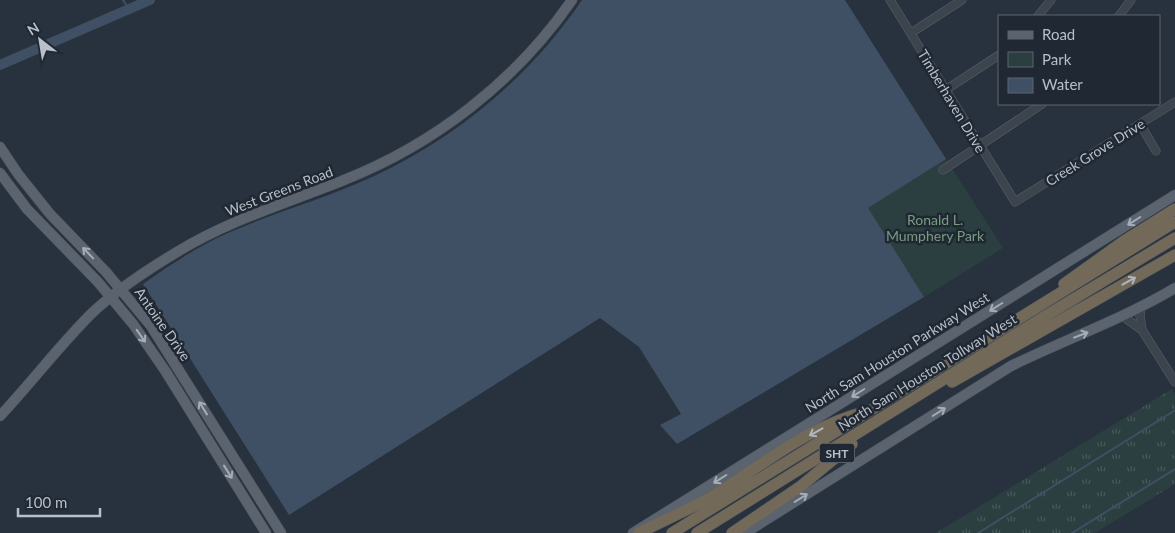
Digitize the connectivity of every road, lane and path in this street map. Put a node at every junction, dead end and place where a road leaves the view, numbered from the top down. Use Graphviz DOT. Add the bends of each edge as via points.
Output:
graph roads {
  1 [pos="572,0"];
  2 [pos="890,0"];
  3 [pos="962,0"];
  4 [pos="1051,0"];
  5 [pos="1131,0"];
  6 [pos="1039,15"];
  7 [pos="1120,15"];
  8 [pos="911,34"];
  9 [pos="998,56"];
  10 [pos="944,91"];
  11 [pos="1175,102"];
  12 [pos="1040,105"];
  13 [pos="1140,124"];
  14 [pos="979,146"];
  15 [pos="0,148"];
  16 [pos="1156,151"];
  17 [pos="943,170"];
  18 [pos="0,173"];
  19 [pos="1175,195"];
  20 [pos="1015,202"];
  21 [pos="1175,209"];
  22 [pos="50,214"];
  23 [pos="1175,222"];
  24 [pos="40,224"];
  25 [pos="1175,238"];
  26 [pos="1175,255"];
  27 [pos="1175,288"];
  28 [pos="121,289"];
  29 [pos="111,297"];
  30 [pos="1045,303"];
  31 [pos="1141,307"];
  32 [pos="1124,317"];
  33 [pos="1142,330"];
  34 [pos="177,365"];
  35 [pos="166,372"];
  36 [pos="1175,382"];
  37 [pos="878,408"];
  38 [pos="0,416"];
  39 [pos="852,444"];
  40 [pos="226,446"];
  41 [pos="216,452"];
  42 [pos="279,528"];
  43 [pos="265,532"];
  44 [pos="633,533"];
  45 [pos="639,533"];
  46 [pos="672,533"];
  47 [pos="697,533"];
  48 [pos="708,533"];
  49 [pos="732,533"];
  50 [pos="745,533"];
  1 -- 28 [label="main road, West Greens Road" via="545,36 506,77 452,122 360,174 214,231 175,252"];
  2 -- 8 [label="street, Timberhaven Drive"];
  3 -- 8 [label="street"];
  4 -- 6 [label="street"];
  5 -- 7 [label="street"];
  8 -- 10 [label="street, Timberhaven Drive"];
  9 -- 10 [label="street"];
  10 -- 14 [label="street, Timberhaven Drive"];
  11 -- 13 [label="street, Creek Grove Drive"];
  12 -- 14 [label="street"];
  13 -- 16 [label="street"];
  13 -- 20 [label="street, Creek Grove Drive"];
  14 -- 17 [label="street"];
  14 -- 20 [label="street, Timberhaven Drive"];
  15 -- 22 [label="main road, Antoine Drive"];
  18 -- 24 [label="main road, Antoine Drive"];
  19 -- 44 [label="main road, North Sam Houston Parkway West, one-way"];
  21 -- 30 [label="highway, North Sam Houston Tollway West / SHT" via="1083,269"];
  22 -- 24 [label="main road"];
  28 -- 22 [label="main road, Antoine Drive, one-way"];
  23 -- 30 [label="highway, North Sam Houston Tollway West / SHT"];
  24 -- 29 [label="main road, Antoine Drive"];
  25 -- 47 [label="highway, North Sam Houston Tollway West / SHT"];
  39 -- 26 [label="highway, North Sam Houston Tollway West / SHT, one-way" via="954,381"];
  27 -- 31 [label="main road"];
  28 -- 29 [label="main road, West Greens Road"];
  28 -- 34 [label="main road, Antoine Drive" via="152,326"];
  29 -- 35 [label="main road, Antoine Drive, one-way"];
  29 -- 38 [label="main road, West Greens Road"];
  30 -- 37 [label="highway, North Sam Houston Tollway West / SHT"];
  31 -- 32 [label="main road"];
  31 -- 33 [label="street"];
  32 -- 33 [label="street"];
  50 -- 32 [label="main road, one-way" via="1012,366"];
  33 -- 36 [label="street"];
  34 -- 35 [label="main road"];
  40 -- 34 [label="main road, Antoine Drive, one-way"];
  35 -- 41 [label="main road, Antoine Drive"];
  37 -- 45 [label="highway, one-way" via="845,416 785,449 704,501"];
  37 -- 46 [label="highway, North Sam Houston Tollway West / SHT"];
  39 -- 48 [label="highway, North Sam Houston Tollway West / SHT"];
  39 -- 49 [label="highway" via="801,486"];
  40 -- 41 [label="main road"];
  40 -- 42 [label="main road, Antoine Drive"];
  41 -- 43 [label="main road, Antoine Drive, one-way"];
  42 -- 43 [label="main road"];
}
